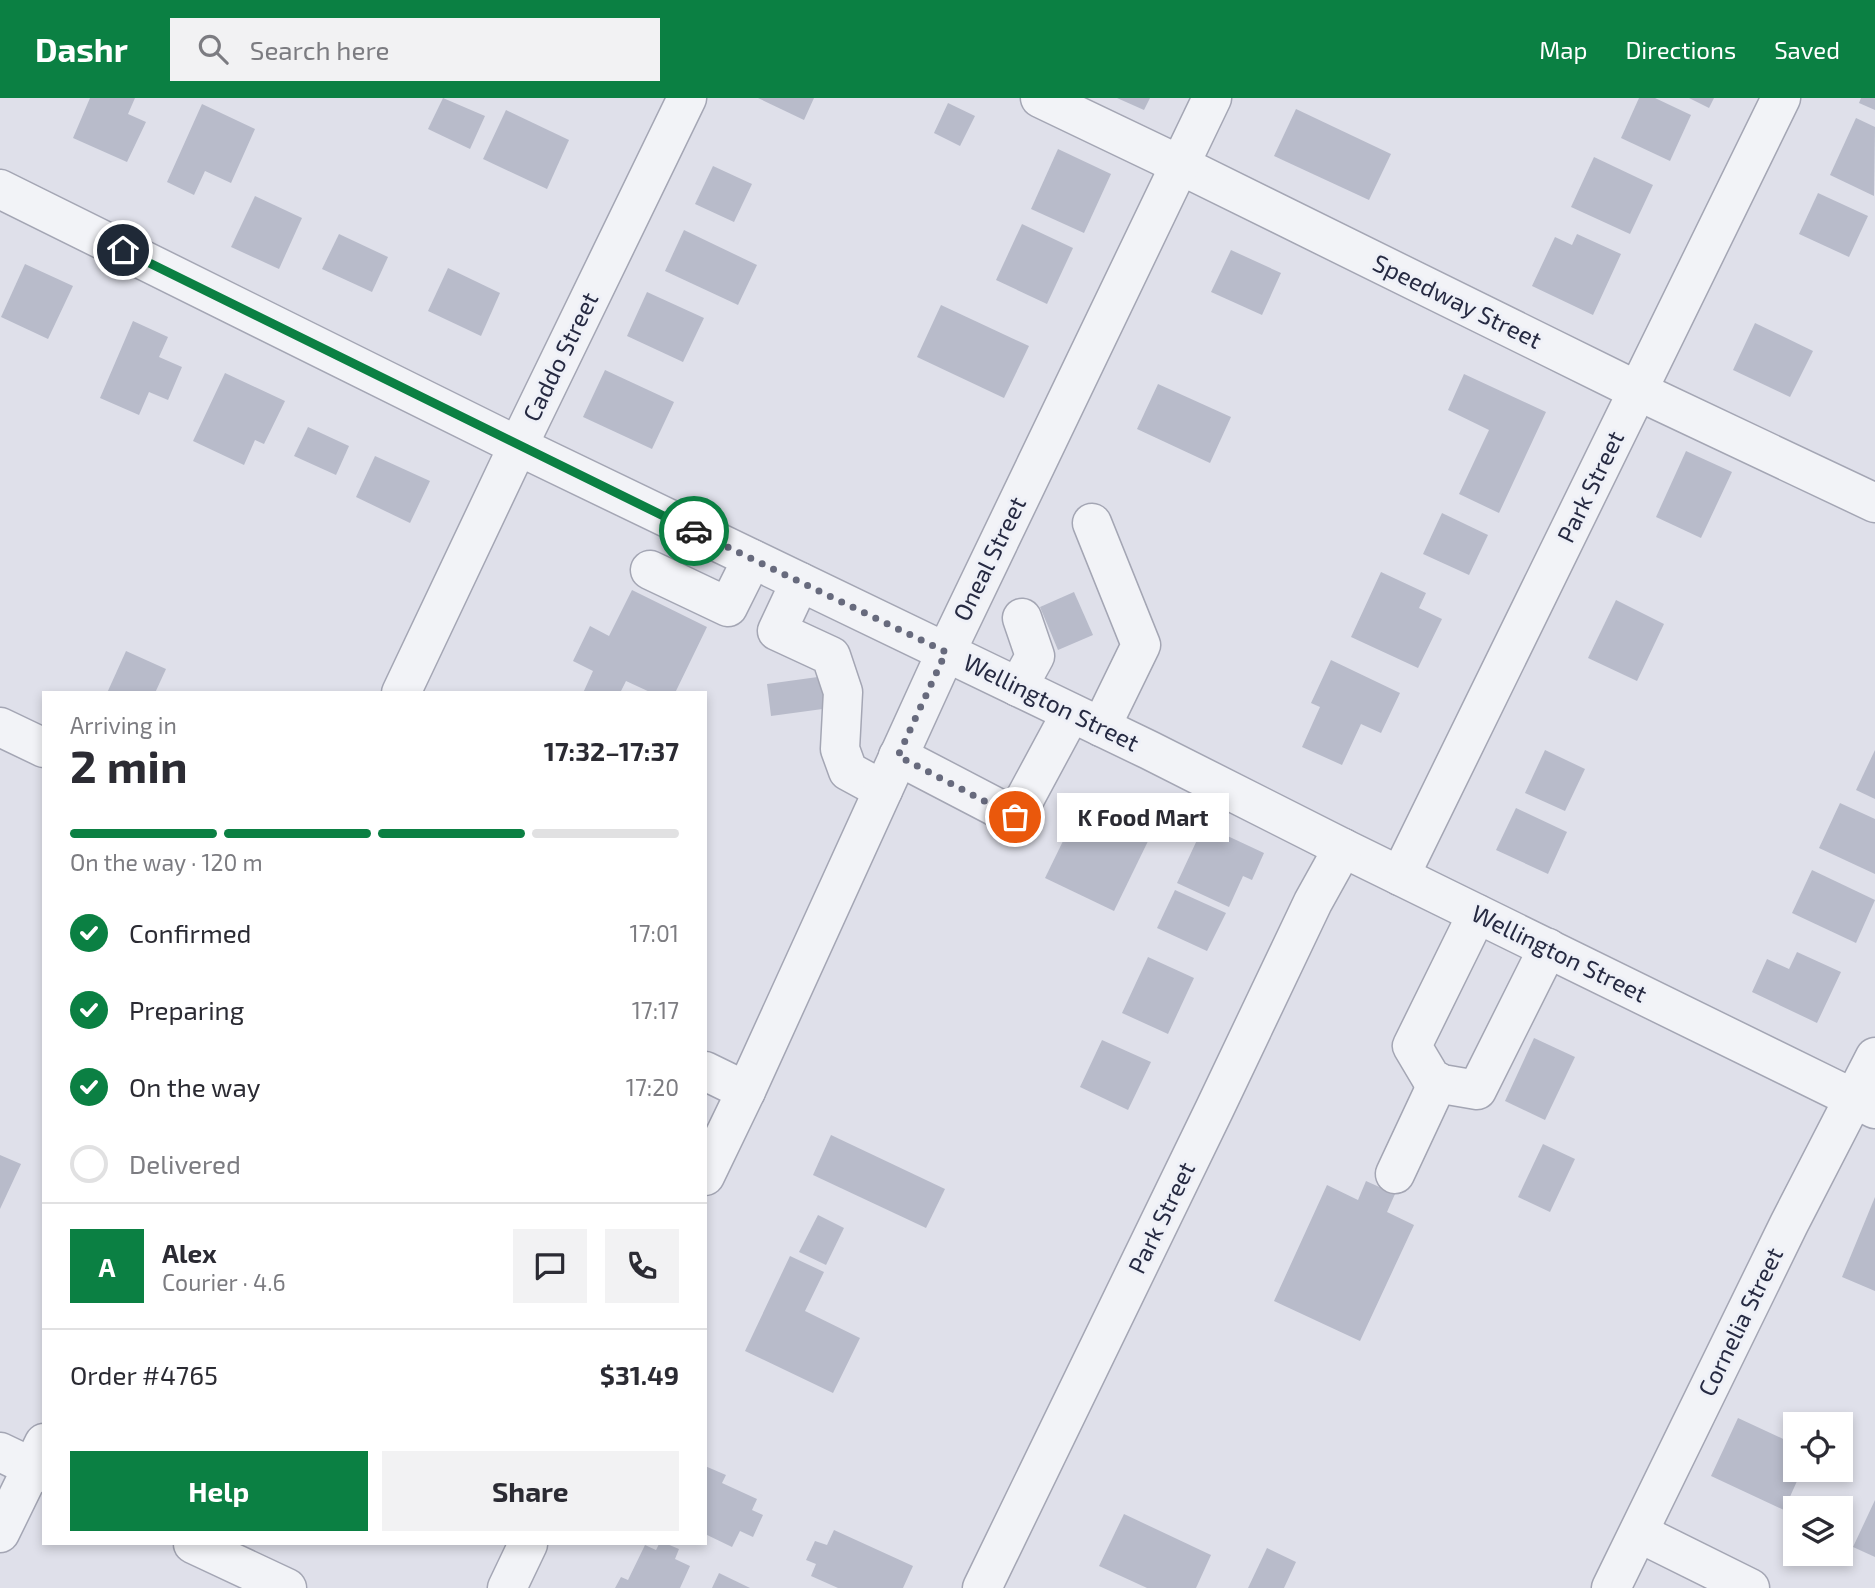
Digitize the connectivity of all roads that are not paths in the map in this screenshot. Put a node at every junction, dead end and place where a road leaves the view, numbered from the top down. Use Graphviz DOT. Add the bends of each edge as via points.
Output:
graph roads {
  1 [pos="687,98"];
  2 [pos="1040,98"];
  3 [pos="1212,98"];
  4 [pos="1782,98"];
  5 [pos="1180,164"];
  6 [pos="0,188"];
  7 [pos="1638,391"];
  8 [pos="518,446"];
  9 [pos="1875,503"];
  10 [pos="1092,523"];
  11 [pos="752,559"];
  12 [pos="650,570"];
  13 [pos="800,582"];
  14 [pos="1022,618"];
  15 [pos="946,652"];
  16 [pos="1018,687"];
  17 [pos="402,691"];
  18 [pos="1086,720"];
  19 [pos="0,727"];
  20 [pos="42,747"];
  21 [pos="890,773"];
  22 [pos="1343,848"];
  23 [pos="1400,876"];
  24 [pos="1477,914"];
  25 [pos="1548,948"];
  26 [pos="1875,1057"];
  27 [pos="707,1072"];
  28 [pos="1438,1082"];
  29 [pos="746,1091"];
  30 [pos="1864,1104"];
  31 [pos="707,1172"];
  32 [pos="1395,1174"];
  33 [pos="30,1459"];
  34 [pos="0,1533"];
  35 [pos="1639,1533"];
  36 [pos="195,1545"];
  37 [pos="528,1545"];
  38 [pos="287,1588"];
  39 [pos="507,1588"];
  40 [pos="982,1588"];
  41 [pos="1611,1588"];
  42 [pos="1750,1588"];
  1 -- 8 [label="street, Caddo Street"];
  2 -- 5 [label="street, Speedway Street"];
  3 -- 5 [label="street, Oneal Street"];
  4 -- 7 [label="street, Park Street"];
  5 -- 7 [label="street, Speedway Street"];
  5 -- 15 [label="street, Oneal Street"];
  6 -- 8 [label="street, Wellington Street"];
  7 -- 9 [label="street, Speedway Street"];
  7 -- 23 [label="street, Park Street"];
  8 -- 11 [label="street, Wellington Street"];
  8 -- 17 [label="street, Caddo Street"];
  10 -- 18 [label="street" via="1142,645"];
  11 -- 12 [label="street" via="728,607"];
  11 -- 13 [label="street, Wellington Street"];
  13 -- 15 [label="street, Wellington Street"];
  13 -- 21 [label="street" via="777,631 831,656 844,692 840,749 848,771"];
  14 -- 16 [label="street" via="1035,656"];
  15 -- 16 [label="street, Wellington Street"];
  15 -- 21 [label="street, Oneal Street"];
  16 -- 18 [label="street, Wellington Street"];
  18 -- 21 [label="street" via="1015,817"];
  18 -- 22 [label="street, Wellington Street"];
  19 -- 20 [label="street"];
  21 -- 29 [label="street, Oneal Street"];
  22 -- 23 [label="street, Wellington Street"];
  22 -- 40 [label="street, Park Street"];
  23 -- 24 [label="street, Wellington Street"];
  24 -- 25 [label="street, Wellington Street"];
  24 -- 28 [label="street" via="1412,1046"];
  25 -- 28 [label="street" via="1477,1090"];
  25 -- 30 [label="street, Wellington Street"];
  26 -- 30 [label="street, Cornelia Street"];
  27 -- 29 [label="street"];
  28 -- 32 [label="street"];
  29 -- 31 [label="street, Oneal Street"];
  30 -- 35 [label="street, Cornelia Street" via="1788,1224"];
  33 -- 34 [label="street"];
  35 -- 41 [label="street, Cornelia Street"];
  35 -- 42 [label="street"];
  36 -- 38 [label="street"];
  37 -- 39 [label="street"];
}
